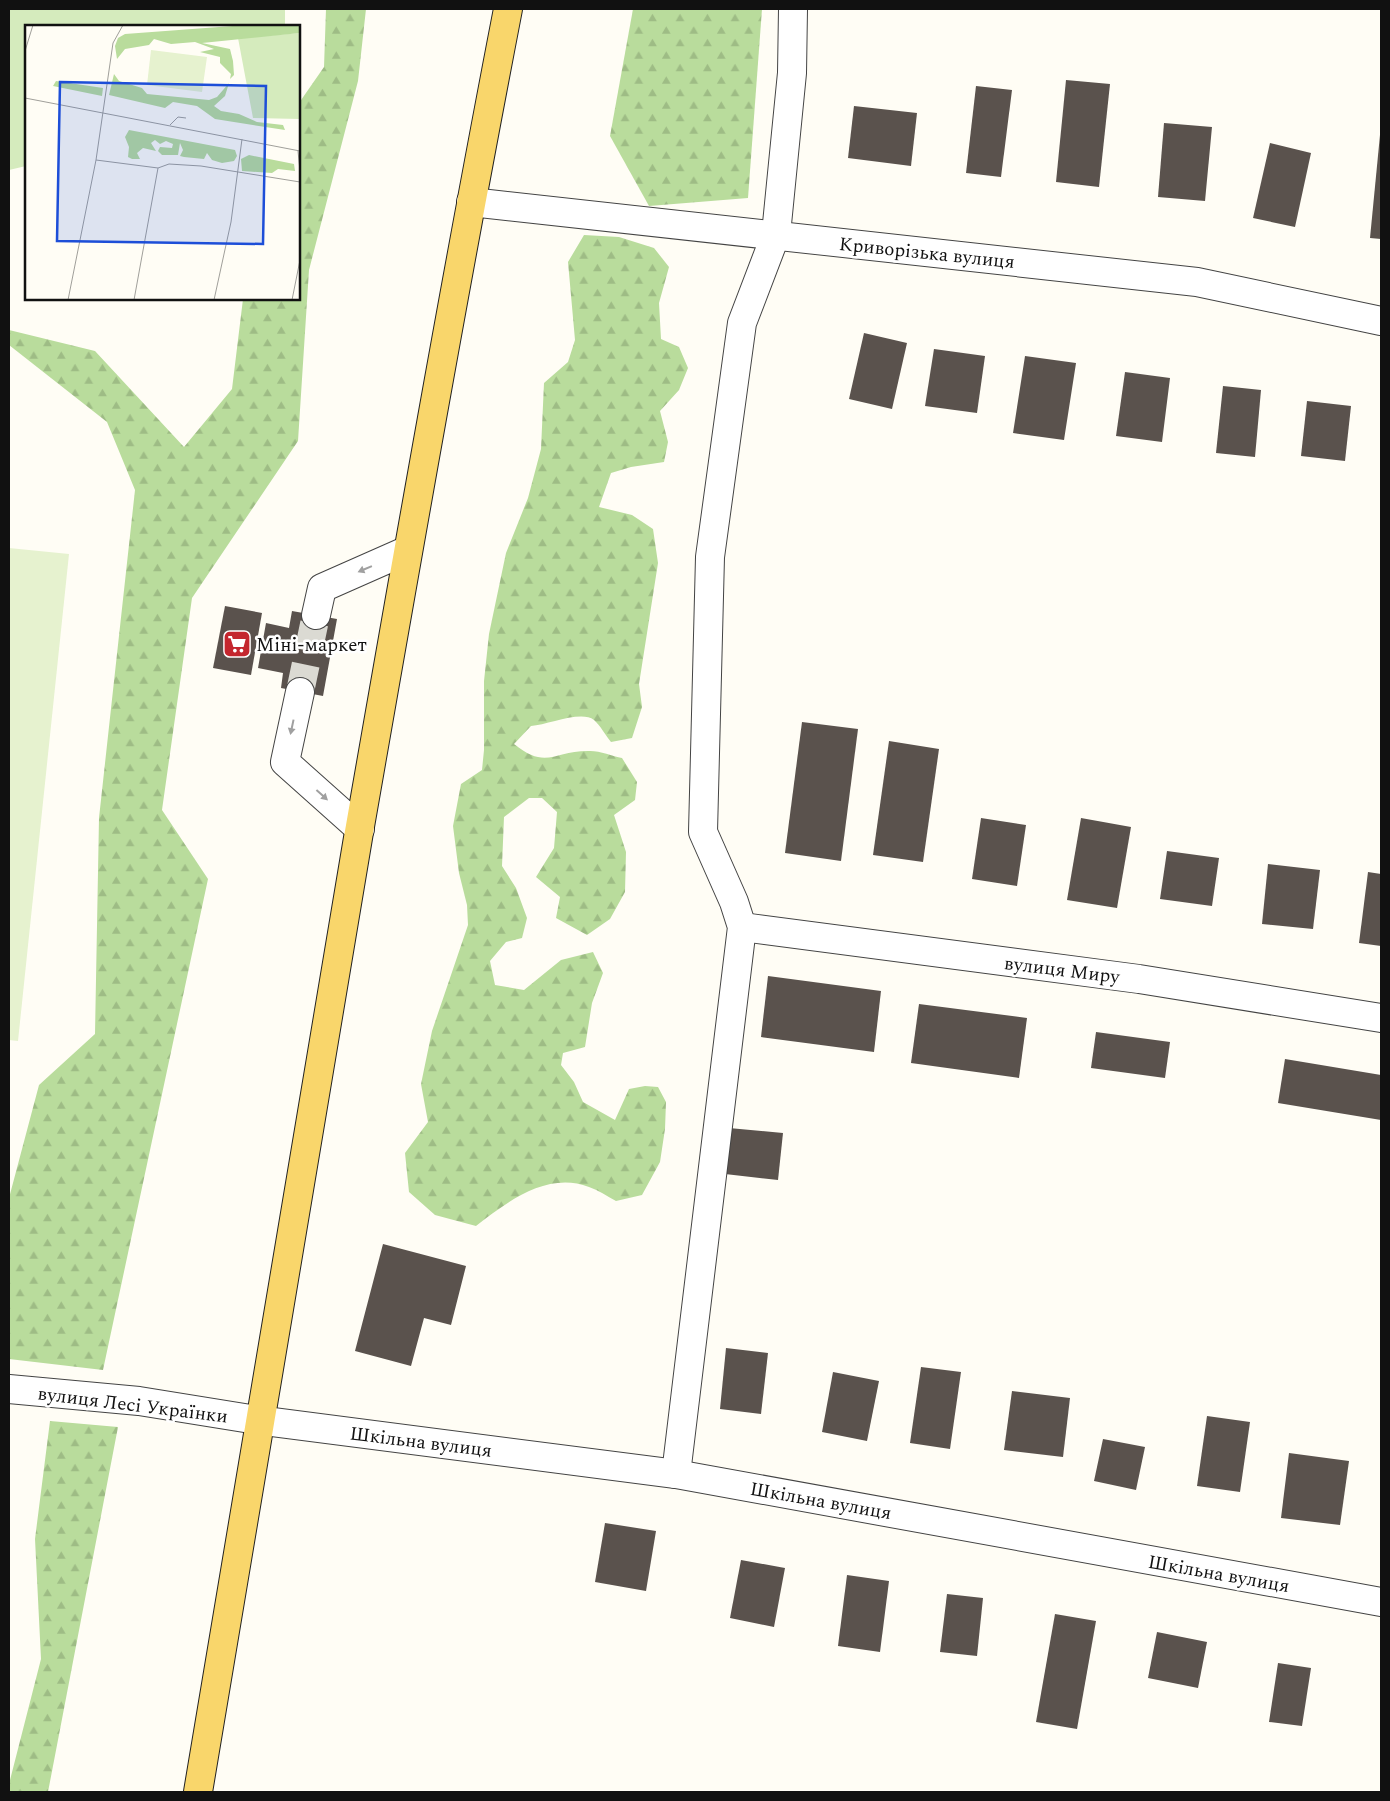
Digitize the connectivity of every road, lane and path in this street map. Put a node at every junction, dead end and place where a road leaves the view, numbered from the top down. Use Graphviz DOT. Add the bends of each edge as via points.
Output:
graph roads {
  1 [pos="508,9"];
  2 [pos="793,9"];
  3 [pos="471,202"];
  4 [pos="776,234"];
  5 [pos="1381,321"];
  6 [pos="408,550"];
  7 [pos="316,615"];
  8 [pos="300,692"];
  9 [pos="360,829"];
  10 [pos="742,927"];
  11 [pos="1381,1018"];
  12 [pos="9,1389"];
  13 [pos="258,1420"];
  14 [pos="676,1474"];
  15 [pos="1381,1602"];
  16 [pos="198,1792"];
  1 -- 3 [label="main road"];
  2 -- 4 [label="street" via="792,73"];
  3 -- 4 [label="street, Криворізька вулиця"];
  3 -- 6 [label="main road"];
  4 -- 5 [label="street, Криворізька вулиця" via="1197,282"];
  4 -- 10 [label="street" via="742,324 710,557 702,832"];
  6 -- 7 [label="street, one-way" via="322,588"];
  6 -- 9 [label="main road"];
  8 -- 9 [label="street, one-way" via="285,762"];
  9 -- 13 [label="main road"];
  10 -- 11 [label="street, вулиця Миру" via="1138,979"];
  10 -- 14 [label="street"];
  12 -- 13 [label="street, вулиця Лесі Українки" via="139,1401"];
  13 -- 14 [label="street, Шкільна вулиця"];
  13 -- 16 [label="main road"];
  14 -- 15 [label="street, Шкільна вулиця"];
}
